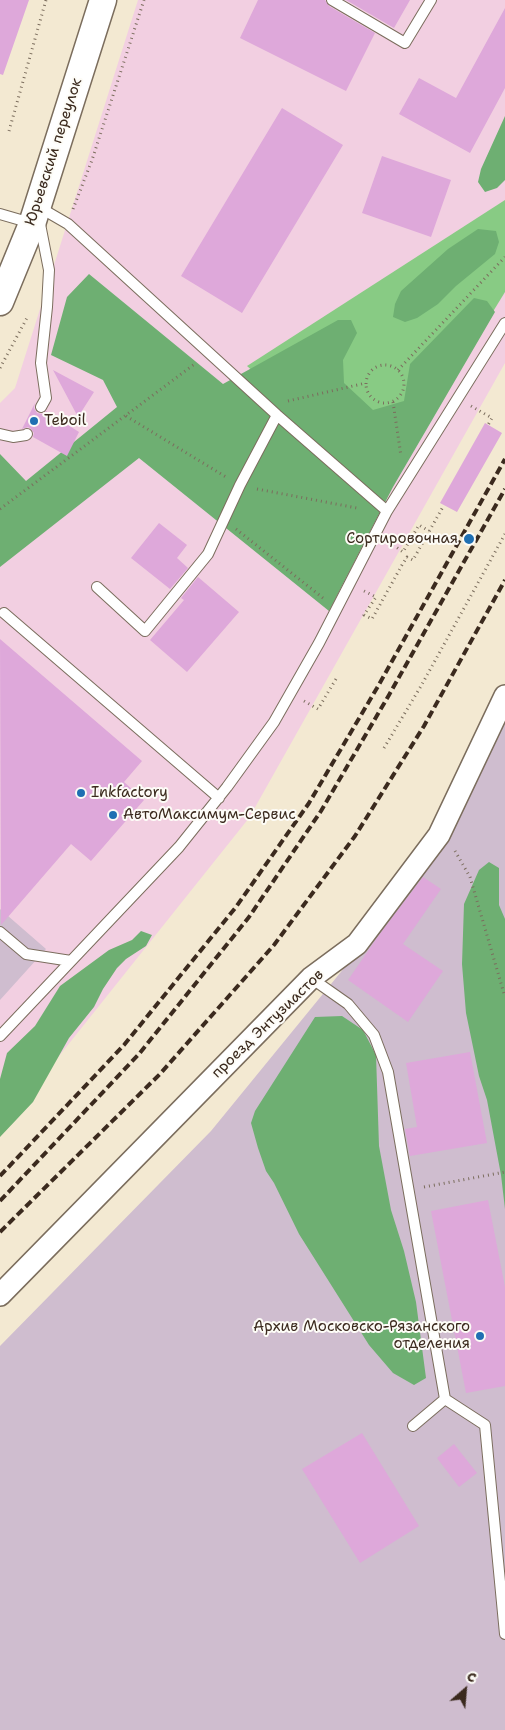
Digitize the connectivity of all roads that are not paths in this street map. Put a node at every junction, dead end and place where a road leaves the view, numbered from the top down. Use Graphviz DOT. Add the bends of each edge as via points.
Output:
graph roads {
  1 [pos="103,0"];
  2 [pos="332,0"];
  3 [pos="431,0"];
  4 [pos="0,214"];
  5 [pos="34,215"];
  6 [pos="0,302"];
  7 [pos="505,322"];
  8 [pos="41,407"];
  9 [pos="276,415"];
  10 [pos="0,434"];
  11 [pos="27,434"];
  12 [pos="387,511"];
  13 [pos="97,588"];
  14 [pos="4,613"];
  15 [pos="505,696"];
  16 [pos="219,798"];
  17 [pos="0,932"];
  18 [pos="72,961"];
  19 [pos="311,978"];
  20 [pos="0,1036"];
  21 [pos="0,1295"];
  22 [pos="445,1399"];
  23 [pos="413,1426"];
  24 [pos="505,1634"];
  1 -- 5 [label="street, Юрьевский переулок"];
  2 -- 3 [label="lane" via="405,43"];
  4 -- 5 [label="lane"];
  5 -- 6 [label="street, Юрьевский переулок"];
  5 -- 8 [label="lane" via="49,270 41,362 46,398"];
  5 -- 9 [label="lane" via="68,224"];
  7 -- 12 [label="lane"];
  9 -- 12 [label="lane"];
  9 -- 13 [label="lane" via="208,554 146,631"];
  10 -- 11 [label="lane" via="13,437"];
  12 -- 16 [label="lane" via="320,643 274,722"];
  14 -- 16 [label="lane"];
  15 -- 19 [label="street, проезд Энтузиастов" via="439,835 357,944"];
  16 -- 18 [label="lane" via="179,847"];
  17 -- 18 [label="lane" via="26,954"];
  18 -- 20 [label="lane"];
  19 -- 21 [label="street, проезд Энтузиастов"];
  19 -- 22 [label="lane" via="348,1004 374,1035 388,1072"];
  22 -- 23 [label="lane"];
  22 -- 24 [label="lane" via="485,1424"];
}
